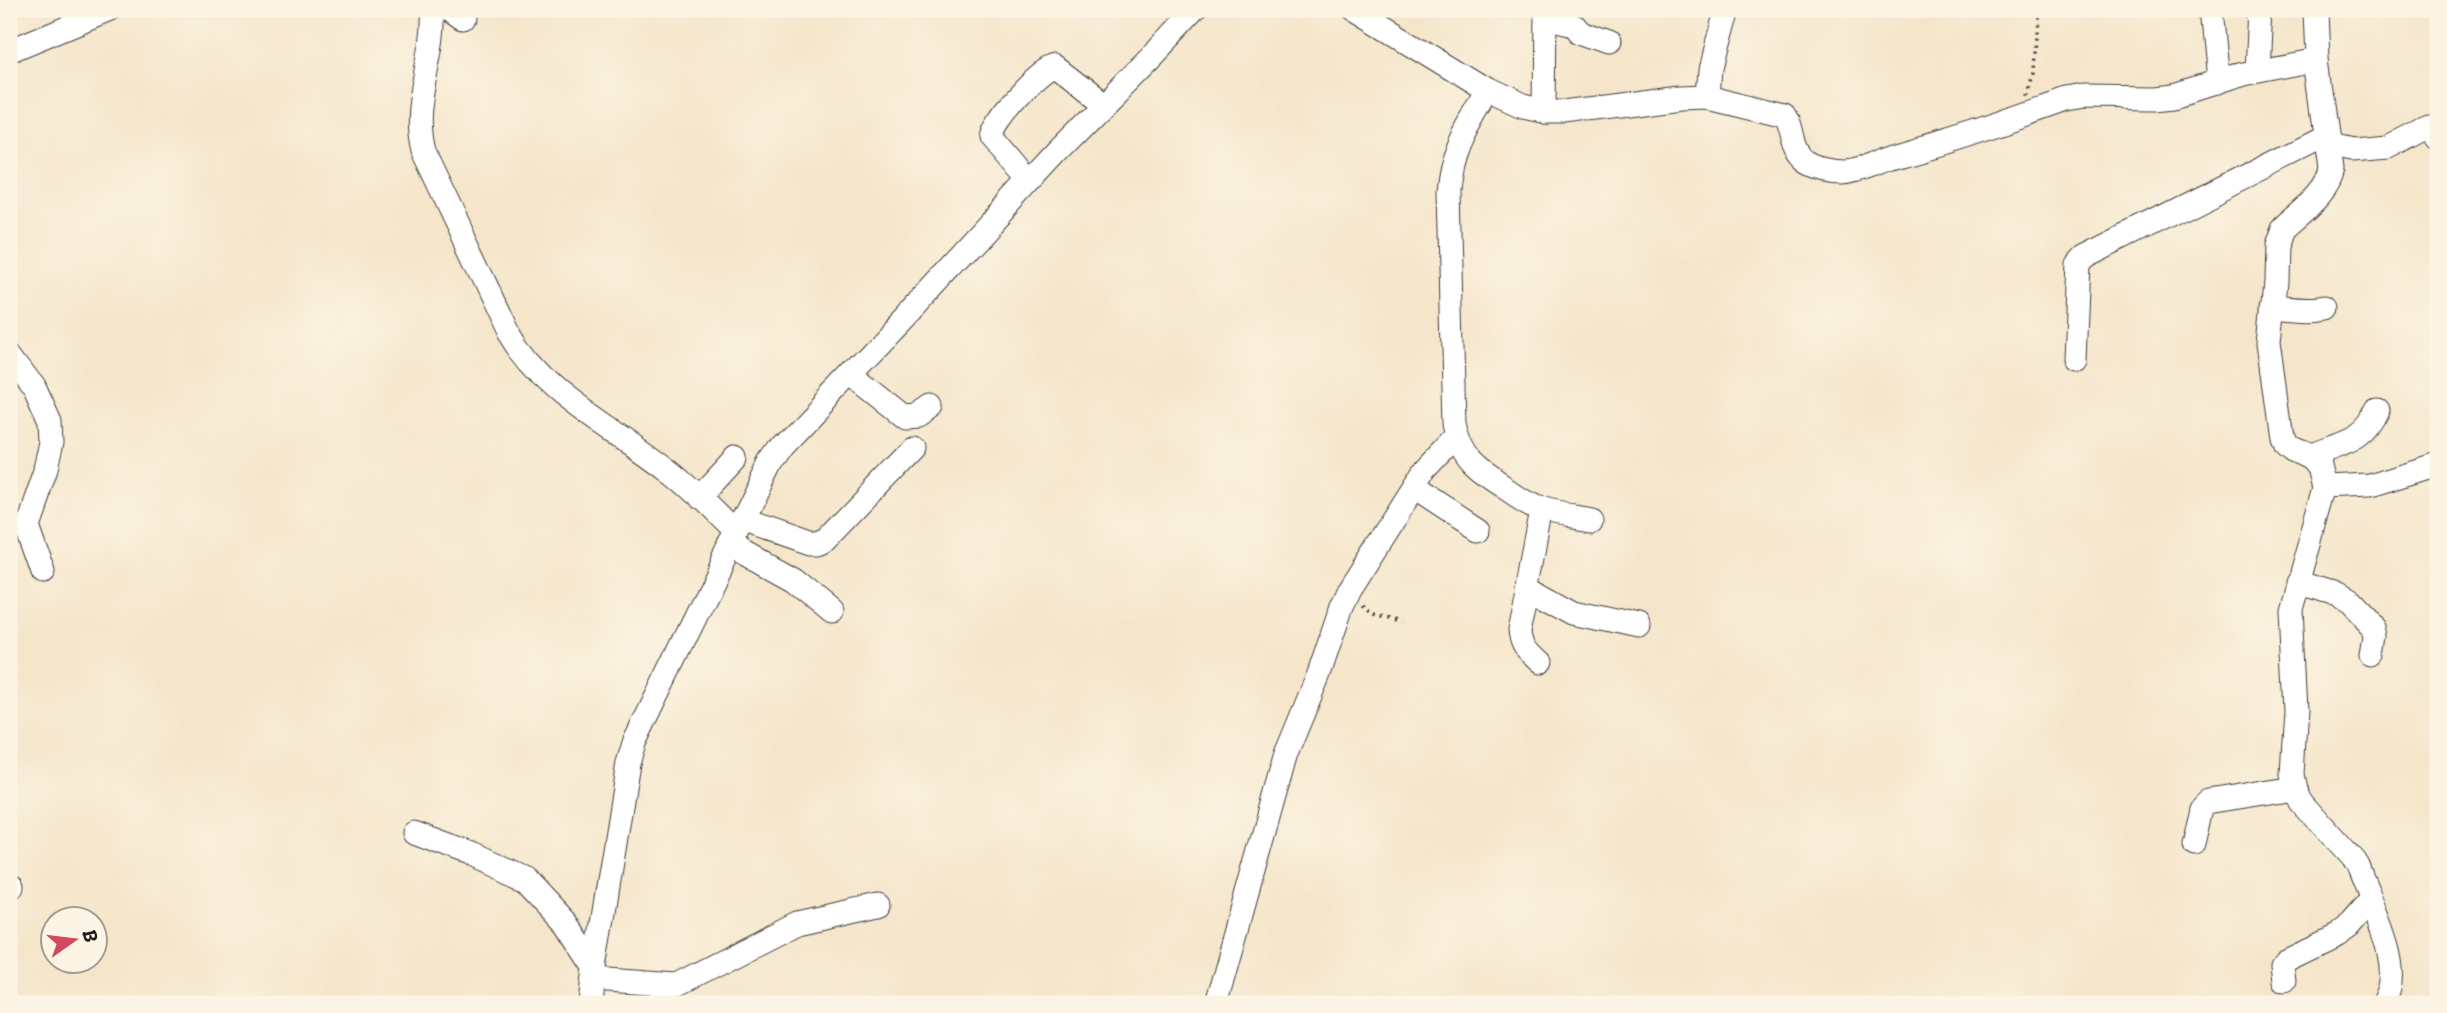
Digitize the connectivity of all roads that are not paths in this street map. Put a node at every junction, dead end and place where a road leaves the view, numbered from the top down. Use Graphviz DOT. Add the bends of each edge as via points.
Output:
graph roads {
  1 [pos="110,9"];
  2 [pos="433,9"];
  3 [pos="1196,9"];
  4 [pos="1725,9"];
  5 [pos="2210,9"];
  6 [pos="2260,9"];
  7 [pos="2314,9"];
  8 [pos="1360,10"];
  9 [pos="1545,13"];
  10 [pos="1609,43"];
  11 [pos="9,51"];
  12 [pos="2315,60"];
  13 [pos="2257,71"];
  14 [pos="2217,83"];
  15 [pos="1488,91"];
  16 [pos="1707,96"];
  17 [pos="1104,105"];
  18 [pos="1544,112"];
  19 [pos="2437,129"];
  20 [pos="2326,141"];
  21 [pos="1030,181"];
  22 [pos="2272,306"];
  23 [pos="2326,307"];
  24 [pos="9,352"];
  25 [pos="2074,359"];
  26 [pos="851,374"];
  27 [pos="932,407"];
  28 [pos="2377,411"];
  29 [pos="1457,439"];
  30 [pos="912,448"];
  31 [pos="737,457"];
  32 [pos="2309,457"];
  33 [pos="2438,465"];
  34 [pos="2325,488"];
  35 [pos="1414,489"];
  36 [pos="699,498"];
  37 [pos="1542,510"];
  38 [pos="1589,519"];
  39 [pos="1478,531"];
  40 [pos="736,532"];
  41 [pos="43,572"];
  42 [pos="2297,582"];
  43 [pos="1527,586"];
  44 [pos="832,612"];
  45 [pos="1639,626"];
  46 [pos="2373,655"];
  47 [pos="1538,663"];
  48 [pos="2295,788"];
  49 [pos="414,833"];
  50 [pos="2194,845"];
  51 [pos="2371,901"];
  52 [pos="878,905"];
  53 [pos="594,973"];
  54 [pos="2284,981"];
  55 [pos="591,1004"];
  56 [pos="1216,1004"];
  57 [pos="2385,1004"];
  1 -- 11 [label="street"];
  2 -- 36 [label="street" via="418,132 509,332 537,372 601,424 668,469"];
  3 -- 17 [label="street"];
  4 -- 16 [label="street" via="1709,68"];
  5 -- 14 [label="street"];
  6 -- 13 [label="street"];
  7 -- 12 [label="street"];
  8 -- 15 [label="street"];
  9 -- 10 [label="street"];
  9 -- 18 [label="street"];
  12 -- 13 [label="street"];
  12 -- 20 [label="street"];
  13 -- 14 [label="street"];
  14 -- 16 [label="street" via="2157,98 2067,100 1973,134 1841,172 1805,162 1797,153 1785,115"];
  15 -- 18 [label="street"];
  15 -- 29 [label="street" via="1456,148 1448,191"];
  16 -- 18 [label="street"];
  17 -- 21 [label="street"];
  17 -- 21 [label="street" via="1055,67 1024,91 993,127 992,136"];
  19 -- 20 [label="street" via="2422,130 2389,148 2351,151"];
  20 -- 22 [label="street" via="2328,181 2278,238"];
  20 -- 25 [label="street" via="2085,257 2078,265"];
  21 -- 26 [label="street"];
  22 -- 23 [label="street"];
  22 -- 32 [label="street" via="2269,341 2281,437 2291,450"];
  24 -- 41 [label="street" via="34,385 50,420 45,470 26,524"];
  26 -- 27 [label="street" via="905,417 919,416"];
  26 -- 40 [label="street" via="783,445"];
  28 -- 32 [label="street" via="2361,437"];
  29 -- 35 [label="street" via="1434,460"];
  29 -- 37 [label="street" via="1466,458 1484,476"];
  30 -- 40 [label="street" via="816,543"];
  31 -- 36 [label="street"];
  32 -- 34 [label="street" via="2320,467"];
  33 -- 34 [label="street" via="2370,486"];
  34 -- 42 [label="street"];
  35 -- 39 [label="street"];
  35 -- 56 [label="street" via="1347,594 1286,754"];
  36 -- 40 [label="street"];
  37 -- 38 [label="street"];
  37 -- 43 [label="street"];
  40 -- 44 [label="street"];
  40 -- 53 [label="street" via="634,743"];
  42 -- 46 [label="street" via="2348,600 2374,628"];
  42 -- 48 [label="street" via="2290,618"];
  43 -- 45 [label="street" via="1574,612"];
  43 -- 47 [label="street" via="1520,642"];
  48 -- 50 [label="street" via="2208,802 2202,808"];
  48 -- 51 [label="street" via="2353,858"];
  49 -- 53 [label="street" via="526,879 566,923"];
  51 -- 54 [label="street" via="2338,933 2286,958 2282,963"];
  51 -- 57 [label="street" via="2393,960 2393,980"];
  52 -- 53 [label="street" via="797,923 676,985"];
  53 -- 55 [label="street"];
}
